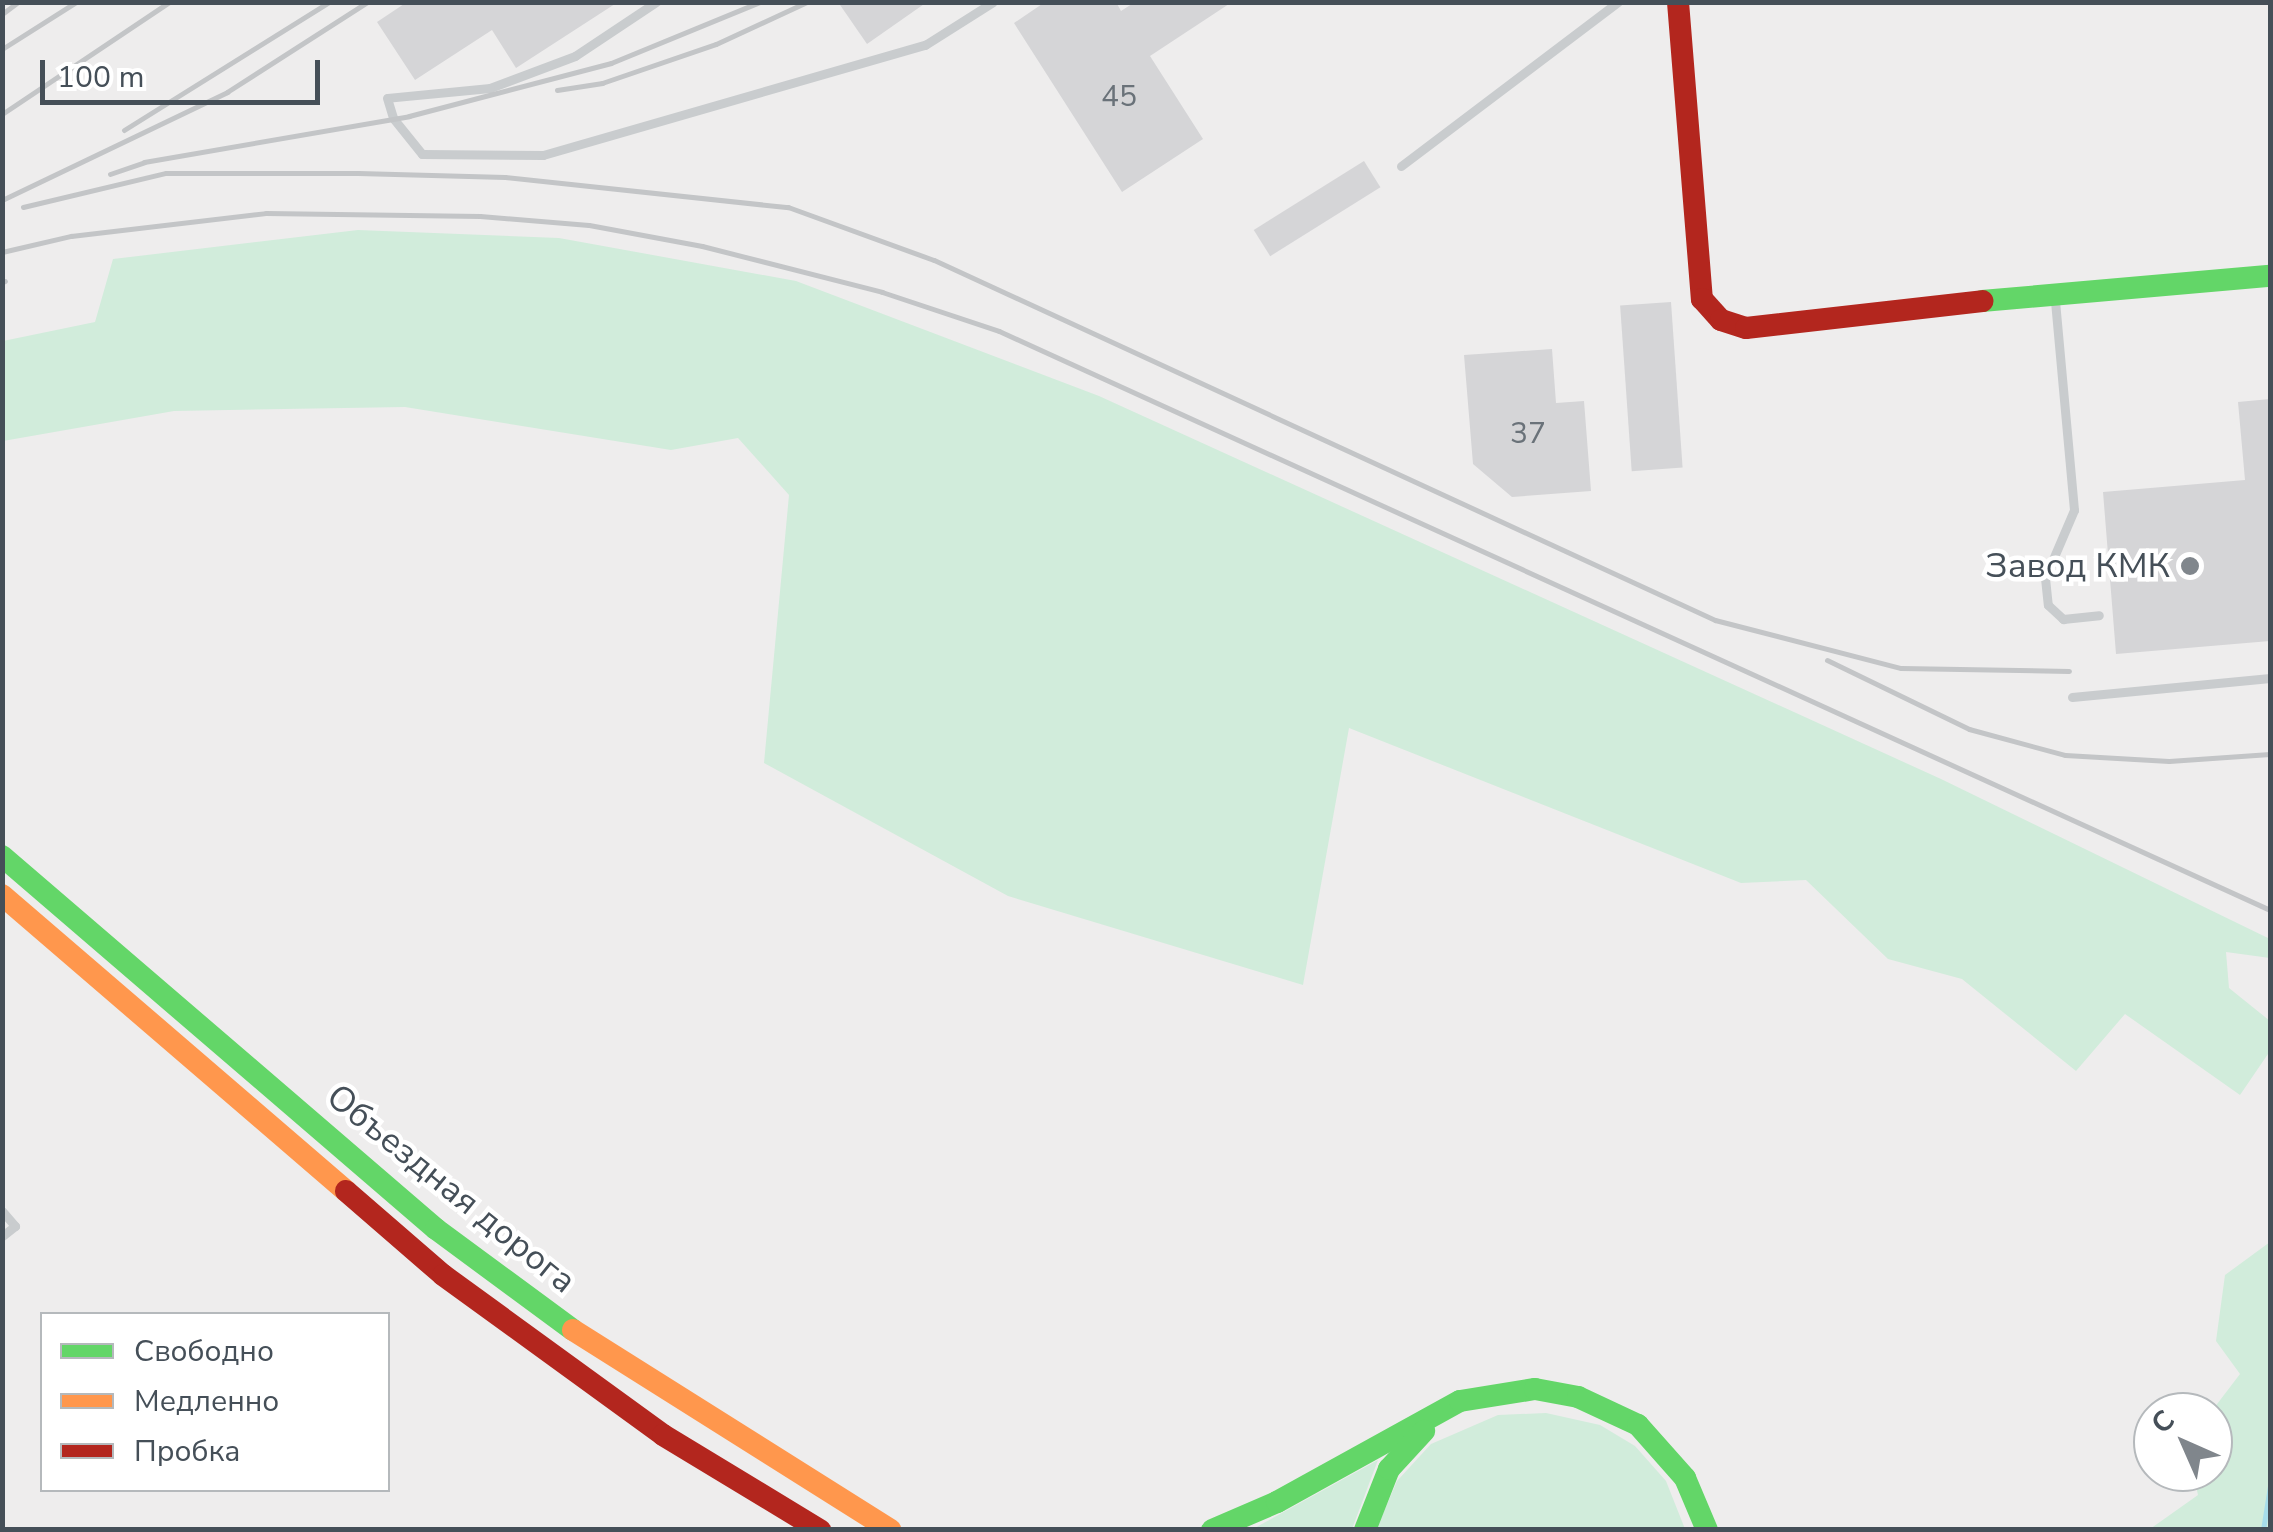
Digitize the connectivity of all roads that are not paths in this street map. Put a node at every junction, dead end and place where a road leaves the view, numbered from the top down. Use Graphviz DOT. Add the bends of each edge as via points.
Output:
graph roads {
  1 [pos="656,2"];
  2 [pos="993,2"];
  3 [pos="1618,2"];
  4 [pos="1678,2"];
  5 [pos="1401,166"];
  6 [pos="2270,276"];
  7 [pos="2054,298"];
  8 [pos="2099,616"];
  9 [pos="2270,678"];
  10 [pos="2072,697"];
  11 [pos="2,856"];
  12 [pos="2,895"];
  13 [pos="2,1211"];
  14 [pos="2,1236"];
  15 [pos="1460,1401"];
  16 [pos="890,1529"];
  17 [pos="820,1530"];
  18 [pos="1212,1530"];
  19 [pos="1365,1530"];
  20 [pos="1707,1530"];
  1 -- 2 [label="lane" via="575,56 490,88 387,98 393,118 422,154 542,155 926,45"];
  3 -- 5 [label="lane"];
  4 -- 7 [label="main road" via="1702,299 1721,320 1746,328"];
  6 -- 7 [label="main road"];
  7 -- 8 [label="lane" via="2074,510 2045,578 2048,606 2063,619"];
  9 -- 10 [label="lane"];
  11 -- 16 [label="main road, Объездная дорога" via="436,1229 549,1316"];
  12 -- 17 [label="main road, Объездная дорога" via="443,1274 662,1435"];
  13 -- 14 [label="lane" via="15,1226"];
  15 -- 18 [label="main road" via="1278,1502"];
  15 -- 19 [label="main road" via="1389,1469"];
  15 -- 20 [label="main road" via="1535,1390 1619,1414 1671,1460 1697,1498"];
}
